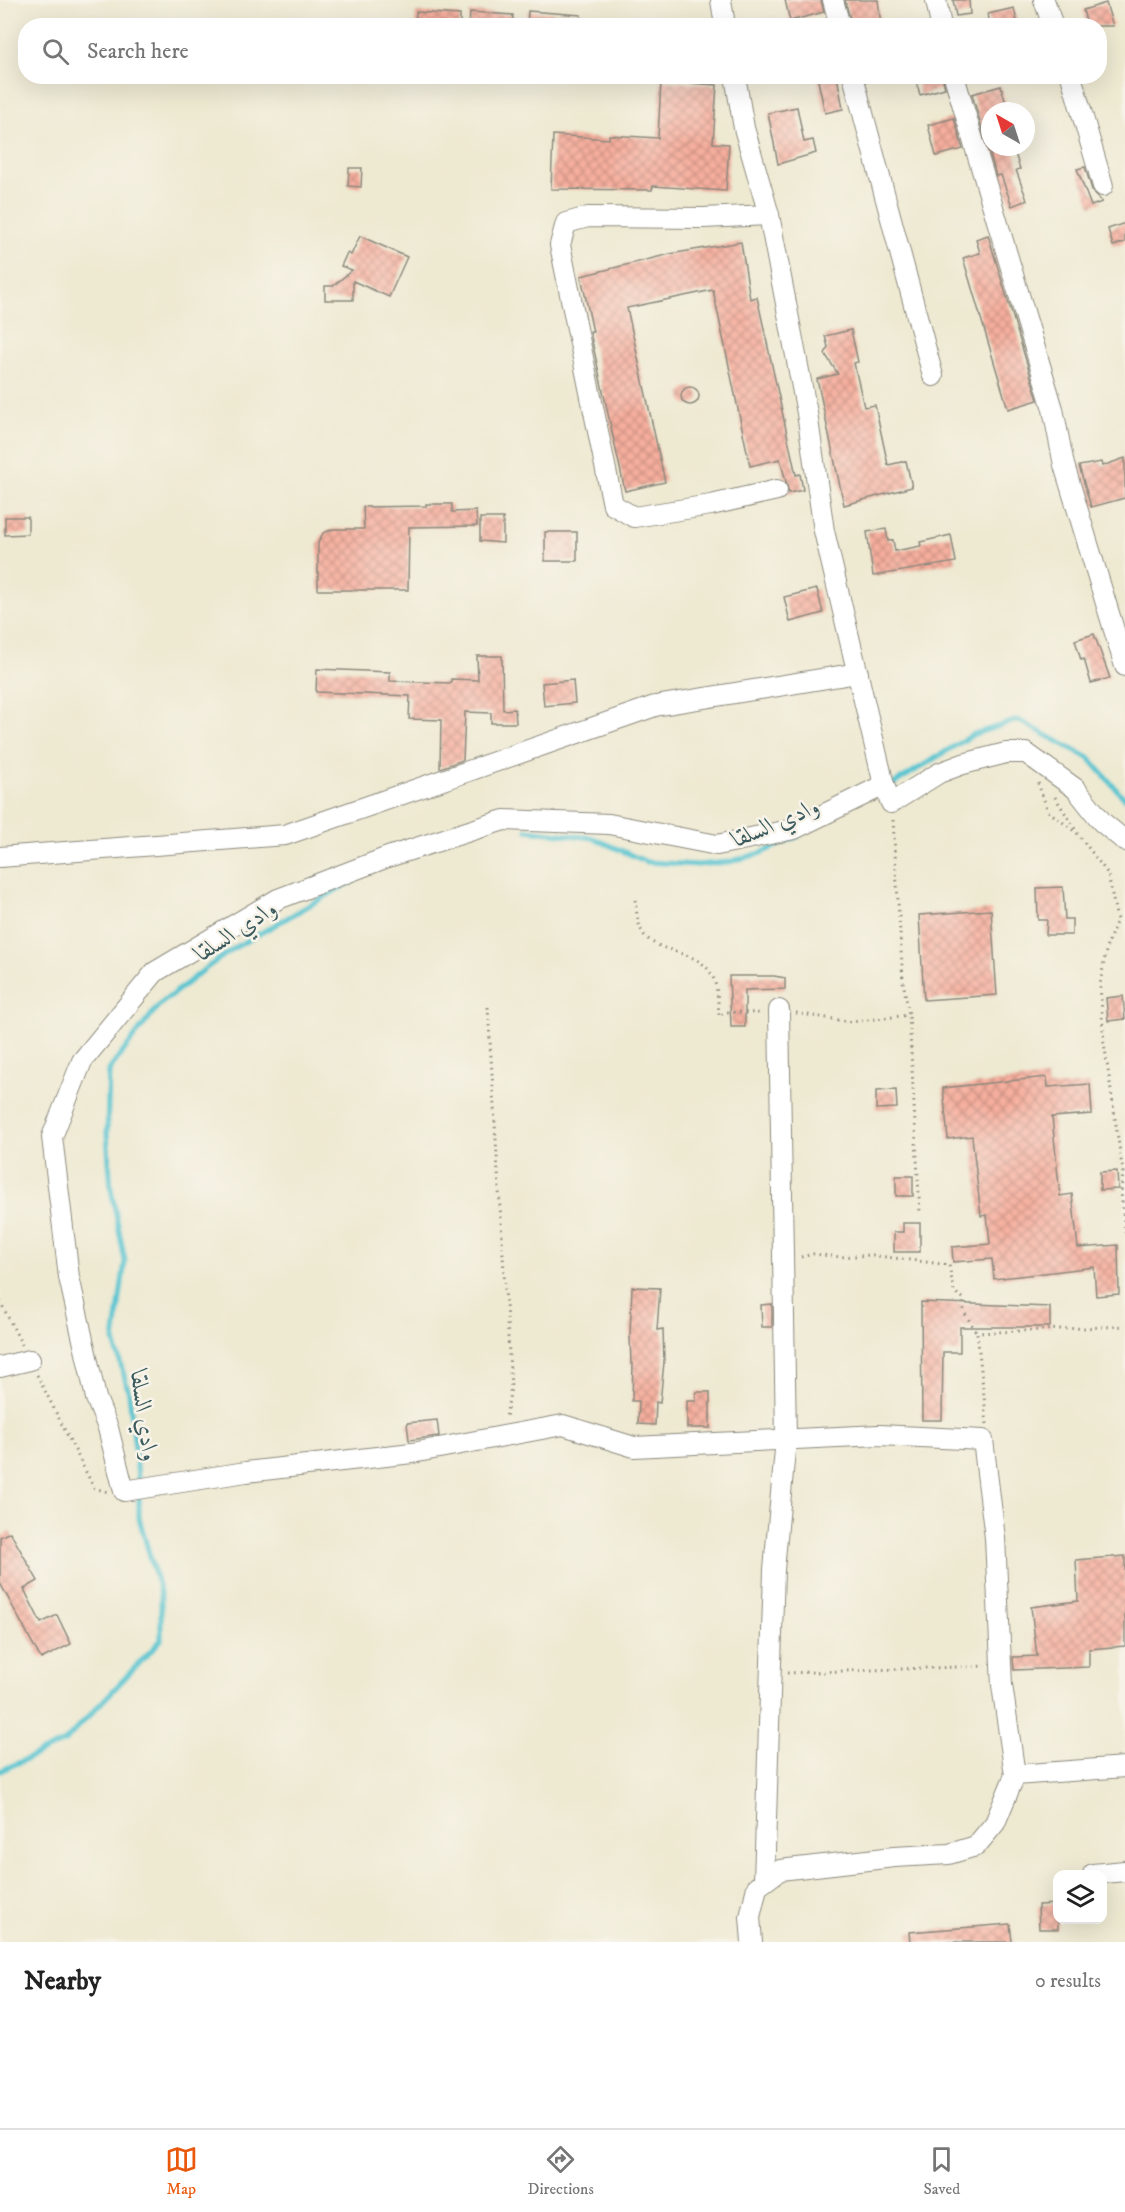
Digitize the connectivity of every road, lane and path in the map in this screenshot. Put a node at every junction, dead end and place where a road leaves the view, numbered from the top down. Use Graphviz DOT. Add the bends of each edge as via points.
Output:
graph roads {
  1 [pos="721,0"];
  2 [pos="833,0"];
  3 [pos="936,0"];
  4 [pos="1044,0"];
  5 [pos="724,18"];
  6 [pos="838,18"];
  7 [pos="939,18"];
  8 [pos="1050,18"];
  9 [pos="736,84"];
  10 [pos="855,84"];
  11 [pos="956,84"];
  12 [pos="1073,84"];
  13 [pos="1103,186"];
  14 [pos="769,215"];
  15 [pos="933,376"];
  16 [pos="777,490"];
  17 [pos="1125,666"];
  18 [pos="858,674"];
  19 [pos="884,785"];
  20 [pos="1044,785"];
  21 [pos="1050,791"];
  22 [pos="891,803"];
  23 [pos="1078,834"];
  24 [pos="1125,841"];
  25 [pos="0,857"];
  26 [pos="635,900"];
  27 [pos="488,1007"];
  28 [pos="779,1010"];
  29 [pos="909,1015"];
  30 [pos="920,1213"];
  31 [pos="1125,1232"];
  32 [pos="782,1263"];
  33 [pos="0,1301"];
  34 [pos="1125,1326"];
  35 [pos="977,1334"];
  36 [pos="30,1360"];
  37 [pos="0,1367"];
  38 [pos="503,1436"];
  39 [pos="786,1440"];
  40 [pos="983,1440"];
  41 [pos="124,1491"];
  42 [pos="1001,1665"];
  43 [pos="771,1674"];
  44 [pos="1125,1767"];
  45 [pos="1015,1775"];
  46 [pos="1125,1872"];
  47 [pos="1107,1874"];
  48 [pos="764,1881"];
  49 [pos="753,1942"];
  1 -- 5 [label="street"];
  2 -- 6 [label="street"];
  3 -- 7 [label="street"];
  4 -- 8 [label="street"];
  9 -- 14 [label="street" via="744,128"];
  10 -- 15 [label="street"];
  11 -- 17 [label="street"];
  12 -- 13 [label="street"];
  14 -- 16 [label="street" via="588,217 566,223 560,245 613,505 634,517"];
  14 -- 18 [label="street" via="807,413 820,506"];
  18 -- 19 [label="street"];
  18 -- 25 [label="street" via="655,706 285,835"];
  19 -- 22 [label="street"];
  19 -- 41 [label="street" via="794,829 717,846 609,824 504,820 388,857 278,899 155,972 82,1061 52,1137 69,1277 96,1398"];
  20 -- 23 [label="path" via="1038,778 1048,811"];
  21 -- 23 [label="path"];
  22 -- 24 [label="street" via="939,773 963,764 1006,753 1026,753 1076,789 1102,822"];
  22 -- 29 [label="path" via="903,981"];
  23 -- 31 [label="path" via="1108,874 1117,920 1107,945 1100,985 1123,1173"];
  26 -- 28 [label="path" via="639,924 647,938 692,957 711,972 719,1016 726,1012 758,1014"];
  27 -- 38 [label="path" via="511,1387"];
  28 -- 29 [label="path" via="851,1022"];
  28 -- 32 [label="street"];
  29 -- 30 [label="path"];
  32 -- 35 [label="path" via="813,1254 896,1257 949,1265 954,1292 963,1298 964,1312"];
  32 -- 39 [label="street"];
  33 -- 36 [label="path"];
  34 -- 35 [label="path"];
  35 -- 40 [label="path" via="988,1429"];
  36 -- 37 [label="street"];
  36 -- 41 [label="path" via="94,1488 117,1495"];
  38 -- 39 [label="street" via="563,1425 634,1447"];
  38 -- 41 [label="street" via="412,1453"];
  39 -- 40 [label="street" via="879,1435"];
  39 -- 43 [label="street" via="774,1570"];
  40 -- 42 [label="street" via="995,1538"];
  42 -- 43 [label="path"];
  42 -- 45 [label="street"];
  43 -- 48 [label="street"];
  44 -- 45 [label="street"];
  45 -- 48 [label="street" via="995,1823 976,1846 949,1854 780,1870"];
  46 -- 47 [label="street"];
  48 -- 49 [label="street" via="757,1887 750,1917"];
}
